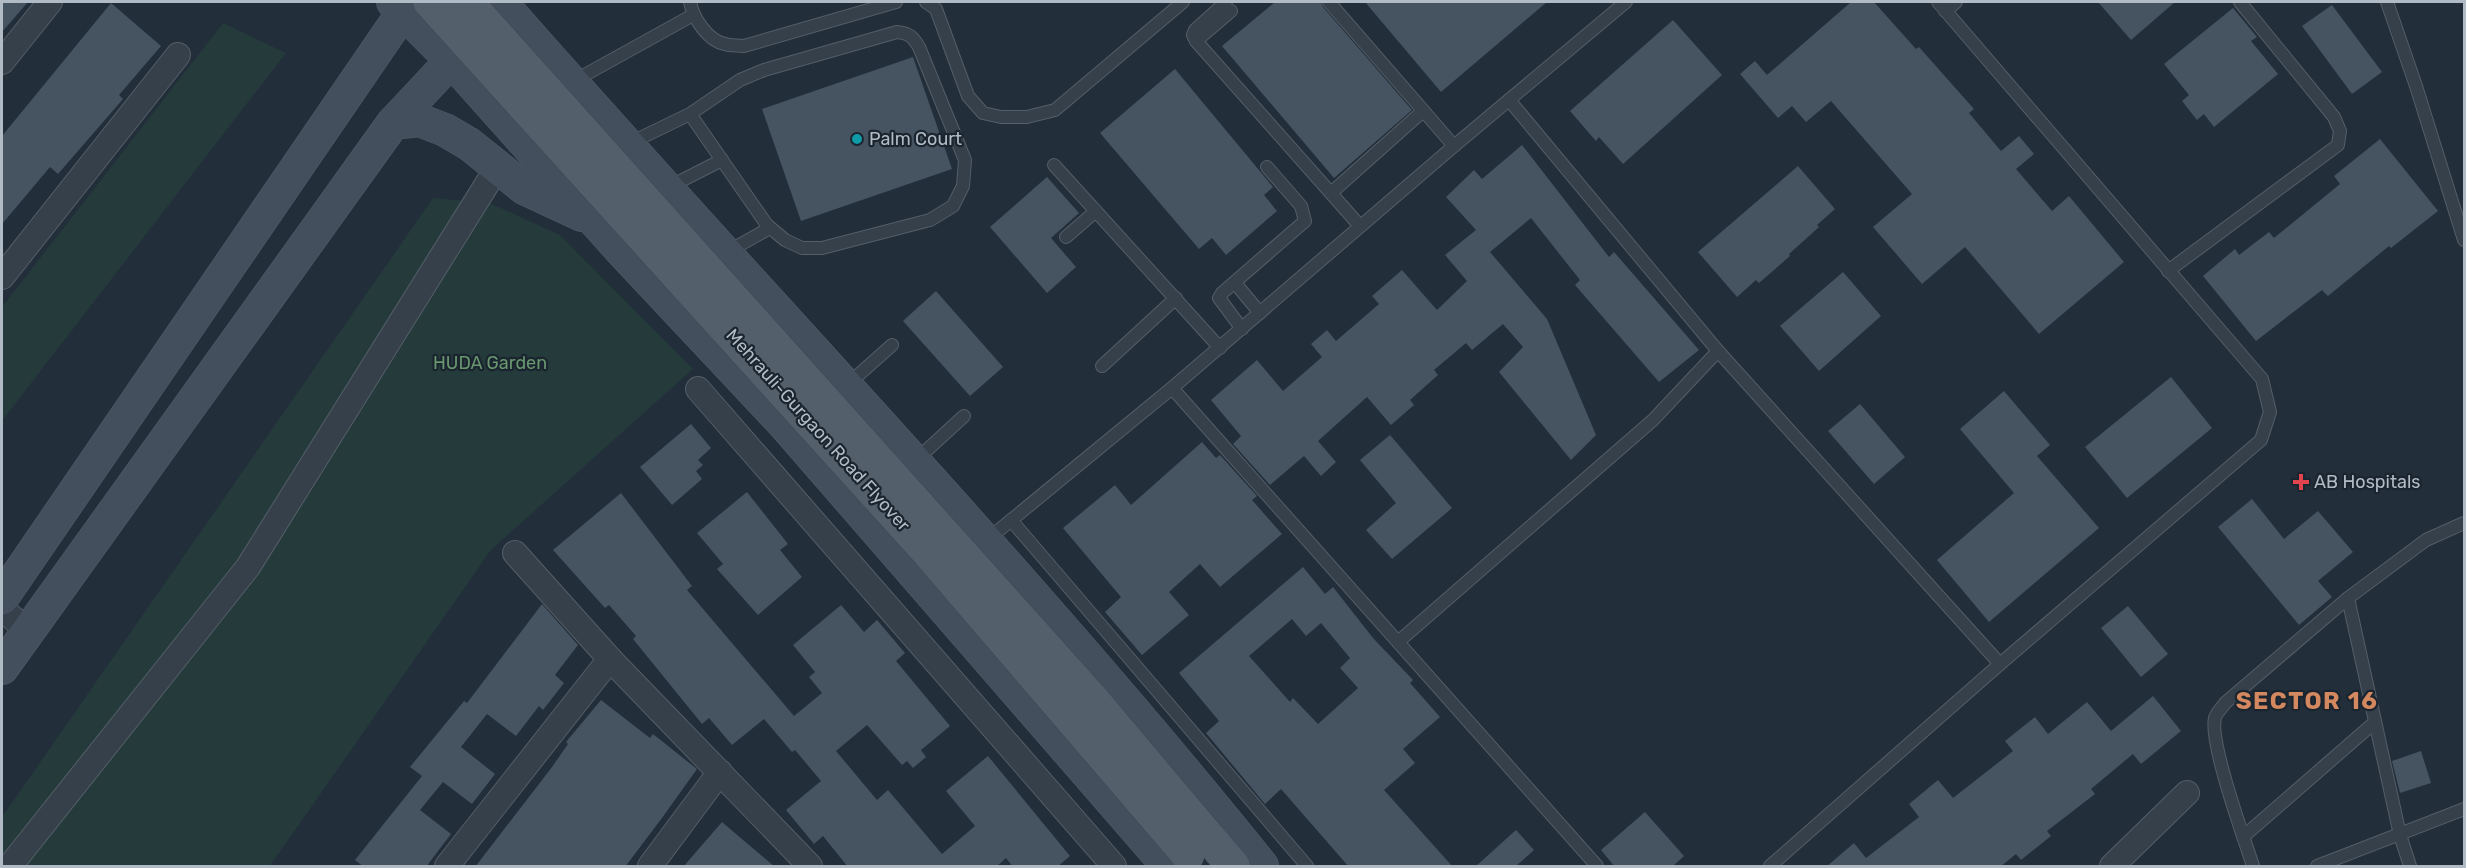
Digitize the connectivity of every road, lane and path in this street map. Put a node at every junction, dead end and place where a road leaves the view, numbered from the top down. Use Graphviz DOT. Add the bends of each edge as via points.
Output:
graph roads {
  1 [pos="50,2"];
  2 [pos="467,2"];
  3 [pos="690,2"];
  4 [pos="896,2"];
  5 [pos="926,2"];
  6 [pos="1183,2"];
  7 [pos="1329,2"];
  8 [pos="1626,2"];
  9 [pos="1956,2"];
  10 [pos="2240,2"];
  11 [pos="2387,2"];
  12 [pos="409,4"];
  13 [pos="506,4"];
  14 [pos="1228,6"];
  15 [pos="1941,6"];
  16 [pos="693,15"];
  17 [pos="178,55"];
  18 [pos="451,60"];
  19 [pos="2,62"];
  20 [pos="579,92"];
  21 [pos="1509,100"];
  22 [pos="1423,111"];
  23 [pos="690,114"];
  24 [pos="393,123"];
  25 [pos="626,145"];
  26 [pos="1454,146"];
  27 [pos="532,151"];
  28 [pos="722,160"];
  29 [pos="1054,165"];
  30 [pos="1267,167"];
  31 [pos="497,168"];
  32 [pos="665,189"];
  33 [pos="1331,194"];
  34 [pos="1096,212"];
  35 [pos="595,221"];
  36 [pos="1360,226"];
  37 [pos="770,228"];
  38 [pos="1066,237"];
  39 [pos="2464,240"];
  40 [pos="724,253"];
  41 [pos="2168,271"];
  42 [pos="2,277"];
  43 [pos="1235,283"];
  44 [pos="1176,298"];
  45 [pos="1260,313"];
  46 [pos="1242,328"];
  47 [pos="892,345"];
  48 [pos="1220,348"];
  49 [pos="1718,351"];
  50 [pos="1101,366"];
  51 [pos="845,386"];
  52 [pos="1172,388"];
  53 [pos="698,389"];
  54 [pos="964,416"];
  55 [pos="914,462"];
  56 [pos="1011,520"];
  57 [pos="2464,523"];
  58 [pos="986,541"];
  59 [pos="515,553"];
  60 [pos="2,598"];
  61 [pos="2348,598"];
  62 [pos="2,609"];
  63 [pos="29,632"];
  64 [pos="1398,642"];
  65 [pos="610,659"];
  66 [pos="2000,664"];
  67 [pos="2,668"];
  68 [pos="2375,722"];
  69 [pos="720,772"];
  70 [pos="2187,793"];
  71 [pos="2464,809"];
  72 [pos="1139,833"];
  73 [pos="2400,835"];
  74 [pos="2244,836"];
  75 [pos="1190,857"];
  76 [pos="10,867"];
  77 [pos="447,867"];
  78 [pos="650,867"];
  79 [pos="810,867"];
  80 [pos="1114,867"];
  81 [pos="1144,867"];
  82 [pos="1233,867"];
  83 [pos="1262,867"];
  84 [pos="1307,867"];
  85 [pos="1597,867"];
  86 [pos="1770,867"];
  87 [pos="2112,867"];
  88 [pos="2253,867"];
  89 [pos="2317,867"];
  90 [pos="2410,867"];
  1 -- 19 [label="street"];
  2 -- 75 [label="main road, Mehrauli-Gurgaon Road Flyover, bridge" via="1084,690"];
  3 -- 16 [label="lane"];
  4 -- 16 [label="lane" via="744,45 723,44 700,27"];
  5 -- 6 [label="lane" via="936,9 968,96 983,113 1027,117 1055,110"];
  7 -- 22 [label="lane"];
  8 -- 21 [label="lane"];
  9 -- 15 [label="lane"];
  10 -- 41 [label="lane" via="2334,117 2340,131 2338,145"];
  11 -- 39 [label="lane"];
  12 -- 18 [label="street"];
  12 -- 60 [label="street"];
  12 -- 75 [label="main road, Mehrauli-Gurgaon Road Flyover, bridge" via="928,552"];
  13 -- 18 [label="street"];
  13 -- 20 [label="street"];
  14 -- 33 [label="lane" via="1196,30 1196,41"];
  15 -- 41 [label="lane"];
  16 -- 20 [label="lane"];
  17 -- 42 [label="street"];
  18 -- 24 [label="street"];
  18 -- 27 [label="street"];
  20 -- 25 [label="street"];
  20 -- 27 [label="street"];
  21 -- 26 [label="lane"];
  21 -- 49 [label="lane"];
  22 -- 26 [label="lane"];
  22 -- 33 [label="lane"];
  23 -- 25 [label="lane"];
  23 -- 28 [label="lane"];
  23 -- 37 [label="lane" via="740,80 764,70 897,32 913,37 965,160 963,186 953,206 930,220 822,248 802,248"];
  24 -- 31 [label="street" via="419,120 445,130"];
  24 -- 63 [label="street"];
  25 -- 32 [label="street"];
  26 -- 36 [label="lane"];
  27 -- 35 [label="street"];
  28 -- 32 [label="lane"];
  28 -- 37 [label="lane"];
  29 -- 34 [label="lane"];
  30 -- 43 [label="lane" via="1301,206 1305,221"];
  31 -- 35 [label="street" via="524,188"];
  31 -- 76 [label="street" via="248,567"];
  32 -- 40 [label="street"];
  33 -- 36 [label="lane"];
  34 -- 38 [label="lane"];
  34 -- 44 [label="lane"];
  35 -- 72 [label="street" via="784,425"];
  36 -- 45 [label="lane"];
  37 -- 40 [label="lane"];
  40 -- 51 [label="street"];
  41 -- 66 [label="lane" via="2262,379 2270,412 2261,441"];
  43 -- 45 [label="lane"];
  43 -- 46 [label="lane" via="1219,298"];
  44 -- 48 [label="lane"];
  44 -- 50 [label="lane"];
  45 -- 46 [label="lane"];
  46 -- 48 [label="lane"];
  47 -- 51 [label="lane"];
  48 -- 52 [label="lane"];
  49 -- 64 [label="lane" via="1653,420"];
  49 -- 66 [label="lane"];
  51 -- 55 [label="street"];
  52 -- 56 [label="lane"];
  52 -- 64 [label="lane"];
  53 -- 80 [label="street"];
  54 -- 55 [label="lane"];
  55 -- 58 [label="street"];
  56 -- 58 [label="lane"];
  56 -- 84 [label="lane"];
  57 -- 61 [label="lane" via="2426,540"];
  58 -- 83 [label="street"];
  59 -- 65 [label="street"];
  61 -- 68 [label="lane"];
  61 -- 74 [label="lane" via="2225,703 2215,717 2218,752"];
  62 -- 63 [label="street"];
  63 -- 67 [label="street"];
  64 -- 85 [label="lane"];
  65 -- 69 [label="street"];
  65 -- 77 [label="street"];
  66 -- 86 [label="lane"];
  68 -- 73 [label="lane"];
  68 -- 74 [label="lane"];
  69 -- 78 [label="street"];
  69 -- 79 [label="street"];
  70 -- 87 [label="street"];
  71 -- 73 [label="lane"];
  72 -- 75 [label="street"];
  72 -- 81 [label="street"];
  73 -- 89 [label="lane"];
  73 -- 90 [label="lane"];
  74 -- 88 [label="lane"];
  75 -- 82 [label="main road, Mehrauli-Gurgaon Road Flyover"];
}
